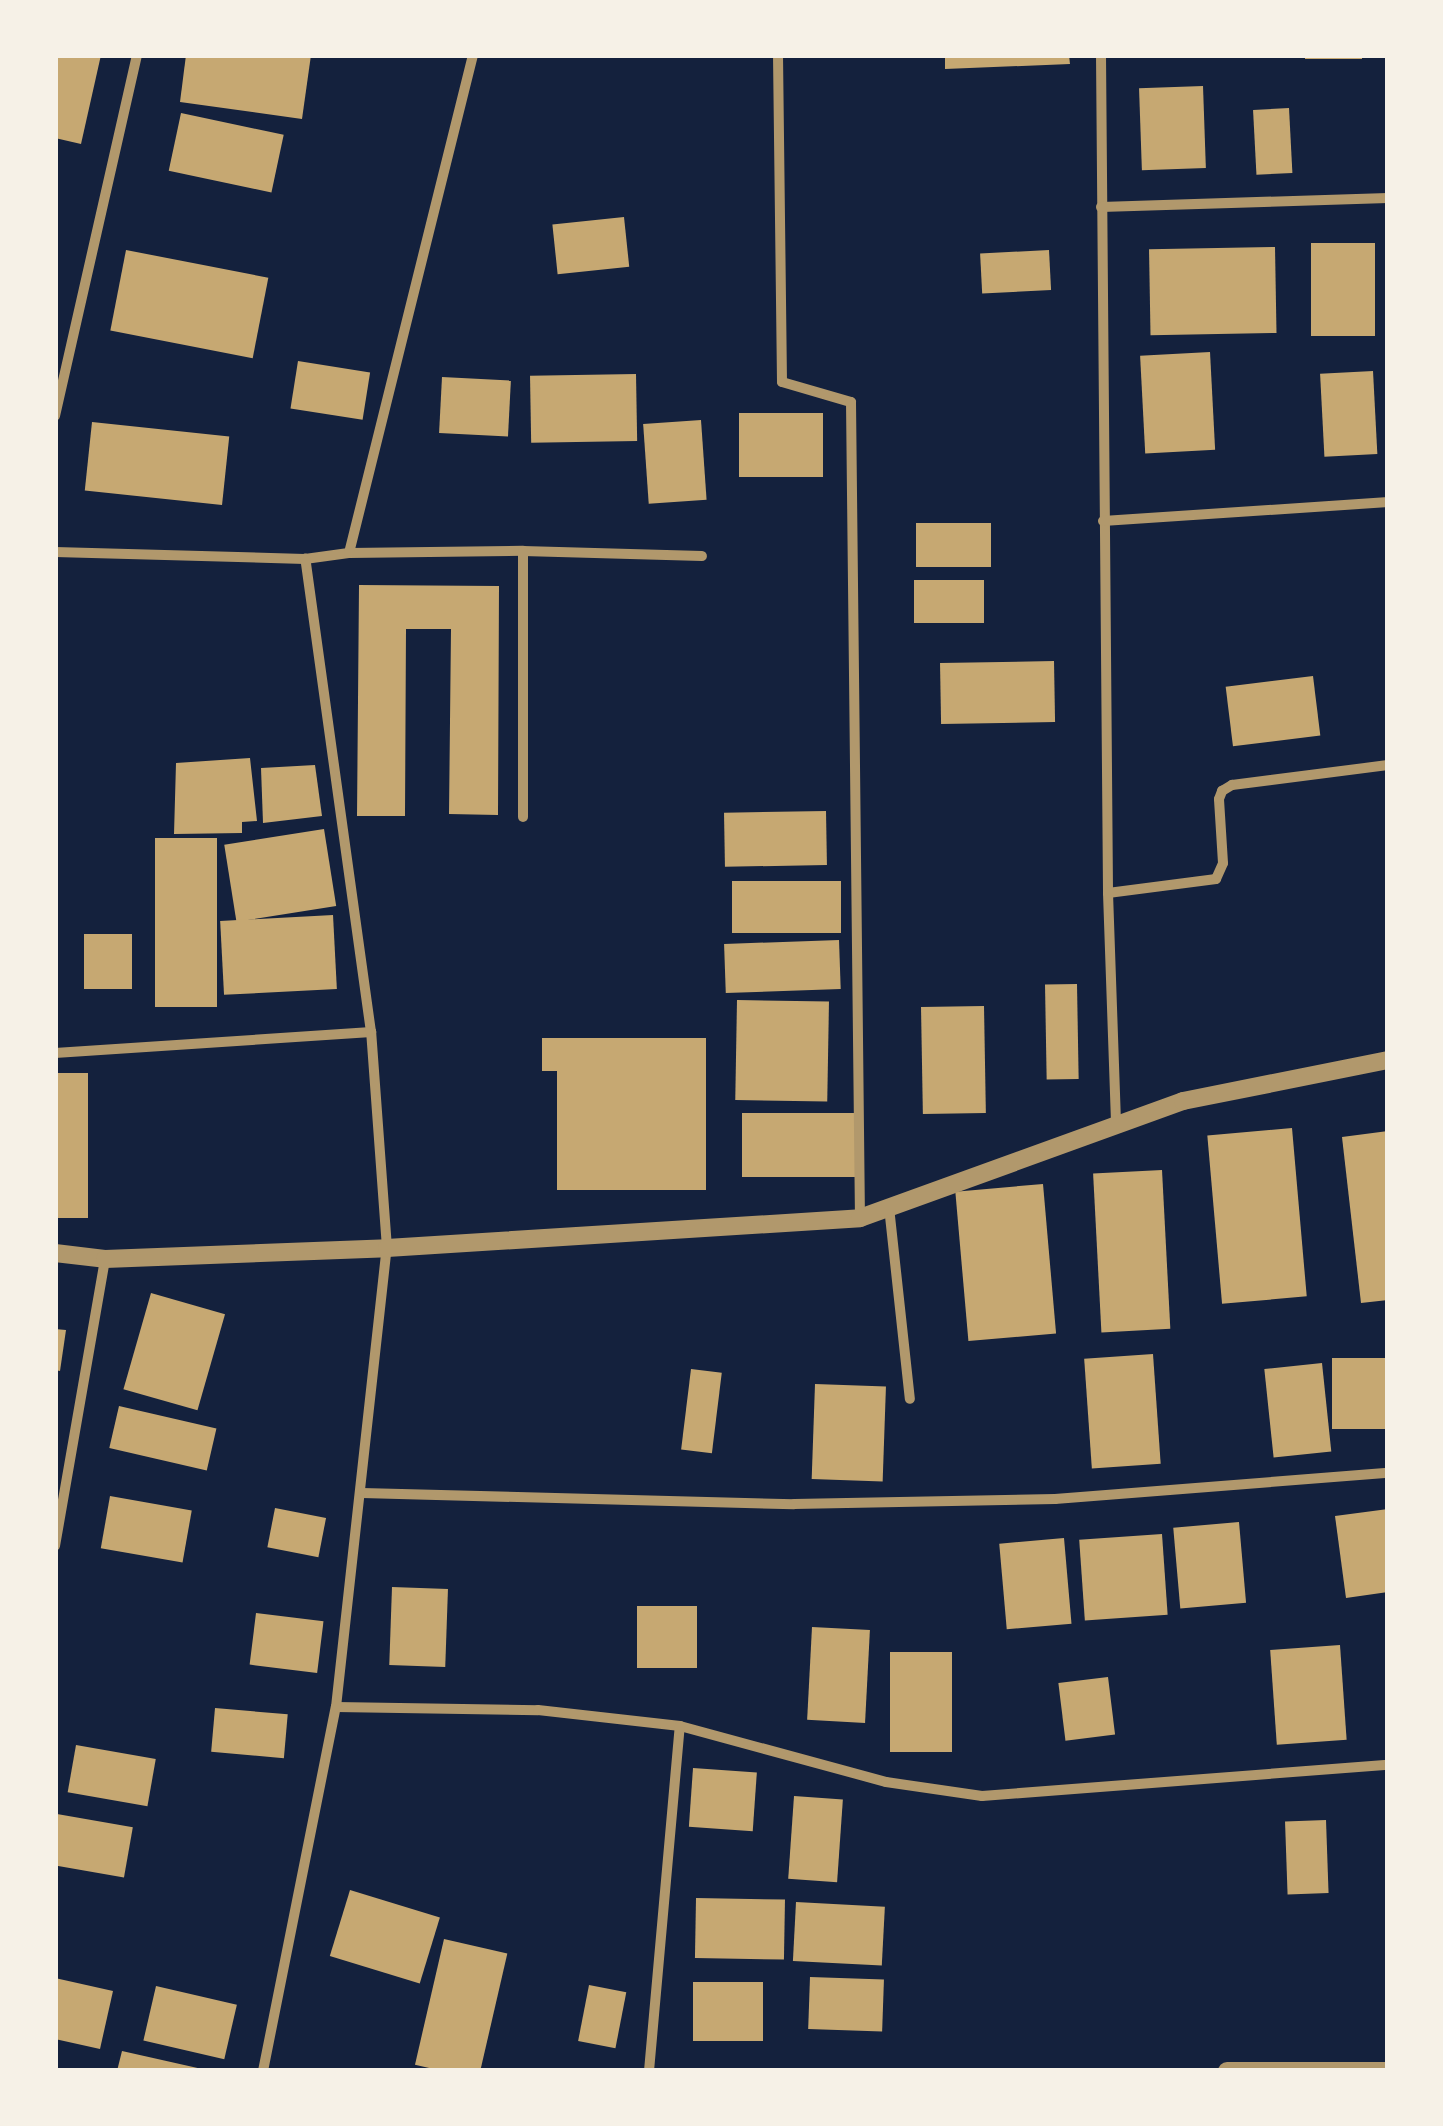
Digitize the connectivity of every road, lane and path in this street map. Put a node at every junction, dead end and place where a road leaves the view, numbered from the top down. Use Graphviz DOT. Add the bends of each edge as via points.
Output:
graph roads {
  1 [pos="137,55"];
  2 [pos="473,55"];
  3 [pos="778,55"];
  4 [pos="1101,55"];
  5 [pos="1388,198"];
  6 [pos="1102,207"];
  7 [pos="55,416"];
  8 [pos="1388,502"];
  9 [pos="1103,521"];
  10 [pos="523,550"];
  11 [pos="55,552"];
  12 [pos="349,553"];
  13 [pos="702,556"];
  14 [pos="305,559"];
  15 [pos="1388,765"];
  16 [pos="522,816"];
  17 [pos="1108,893"];
  18 [pos="371,1032"];
  19 [pos="55,1053"];
  20 [pos="1388,1060"];
  21 [pos="1116,1124"];
  22 [pos="889,1208"];
  23 [pos="860,1218"];
  24 [pos="387,1248"];
  25 [pos="55,1253"];
  26 [pos="105,1259"];
  27 [pos="910,1399"];
  28 [pos="1388,1473"];
  29 [pos="362,1492"];
  30 [pos="55,1546"];
  31 [pos="336,1706"];
  32 [pos="680,1726"];
  33 [pos="1388,1765"];
  34 [pos="263,2071"];
  35 [pos="649,2071"];
  36 [pos="1227,2071"];
  37 [pos="1388,2071"];
  1 -- 7 [label="street"];
  2 -- 12 [label="street"];
  3 -- 23 [label="street" via="782,382 851,402"];
  4 -- 6 [label="street"];
  5 -- 6 [label="street"];
  6 -- 9 [label="street"];
  8 -- 9 [label="street"];
  9 -- 17 [label="street"];
  10 -- 12 [label="street"];
  10 -- 13 [label="street"];
  10 -- 16 [label="street"];
  11 -- 14 [label="street"];
  12 -- 14 [label="street"];
  14 -- 18 [label="street"];
  15 -- 17 [label="street" via="1232,785 1220,799 1223,862 1216,880"];
  17 -- 21 [label="street"];
  18 -- 19 [label="street"];
  18 -- 24 [label="street"];
  20 -- 21 [label="street" via="1232,1088"];
  21 -- 22 [label="street"];
  22 -- 23 [label="street"];
  22 -- 27 [label="street"];
  23 -- 24 [label="street"];
  24 -- 26 [label="street"];
  24 -- 29 [label="street"];
  25 -- 26 [label="street"];
  26 -- 30 [label="street"];
  28 -- 29 [label="street" via="1036,1500 794,1504"];
  29 -- 31 [label="street"];
  31 -- 32 [label="street" via="538,1710"];
  31 -- 34 [label="street"];
  32 -- 33 [label="street" via="837,1771 982,1796"];
  32 -- 35 [label="street"];
  36 -- 37 [label="street"];
}
